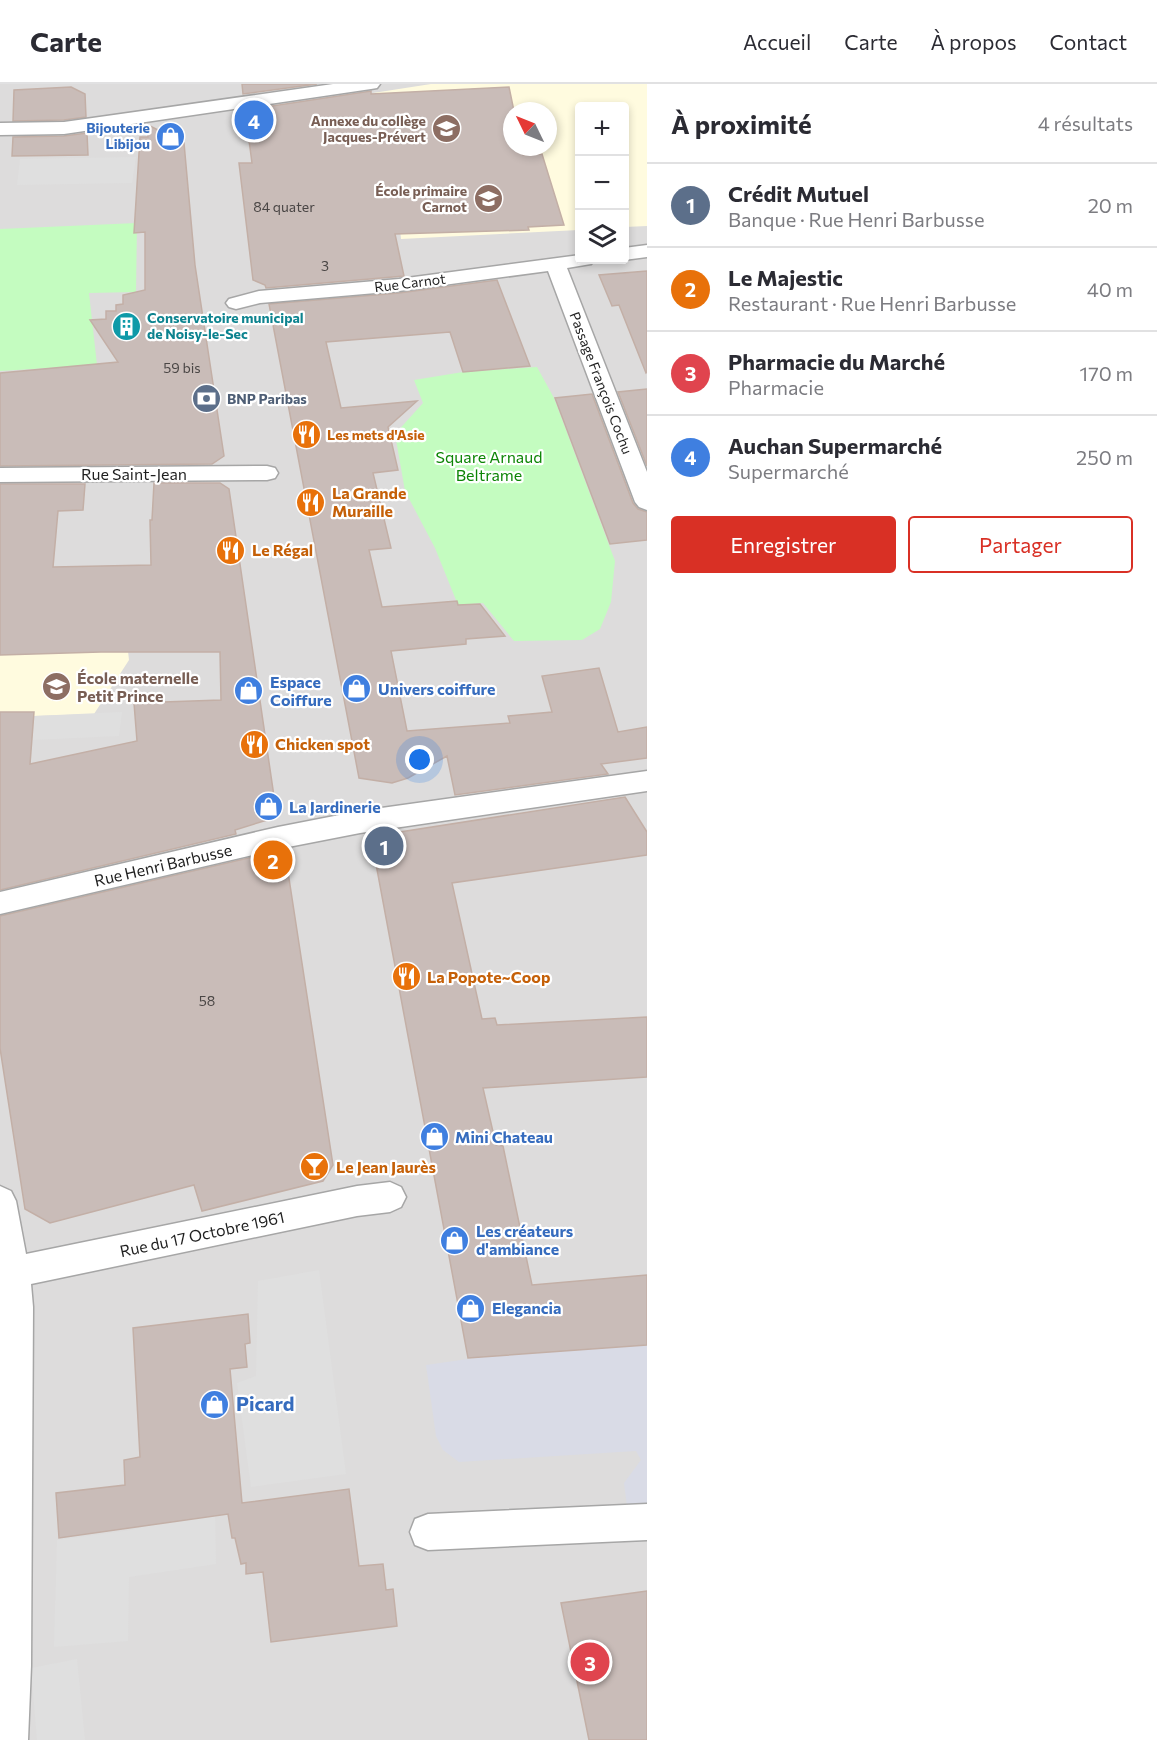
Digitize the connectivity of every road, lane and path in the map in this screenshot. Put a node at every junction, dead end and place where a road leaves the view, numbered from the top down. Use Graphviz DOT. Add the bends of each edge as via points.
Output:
graph roads {
  1 [pos="371,84"];
  2 [pos="332,87"];
  3 [pos="0,129"];
  4 [pos="647,251"];
  5 [pos="629,253"];
  6 [pos="575,261"];
  7 [pos="555,264"];
  8 [pos="236,303"];
  9 [pos="267,473"];
  10 [pos="0,475"];
  11 [pos="647,502"];
  12 [pos="647,781"];
  13 [pos="0,903"];
  14 [pos="390,1197"];
  15 [pos="0,1201"];
  16 [pos="7,1273"];
  17 [pos="647,1522"];
  18 [pos="428,1532"];
  19 [pos="8,1740"];
  1 -- 2 [label="street"];
  2 -- 3 [label="street" via="211,98 64,128"];
  4 -- 5 [label="street"];
  6 -- 7 [label="street, Rue Carnot"];
  7 -- 8 [label="street, Rue Carnot" via="399,285 259,297"];
  7 -- 11 [label="street, Passage François Cochu"];
  9 -- 10 [label="street, Rue Saint-Jean"];
  12 -- 13 [label="street, Rue Henri Barbusse" via="360,822"];
  14 -- 16 [label="street, Rue du 17 Octobre 1961"];
  15 -- 16 [label="street"];
  16 -- 19 [label="street" via="16,1307"];
  17 -- 18 [label="street"];
}
